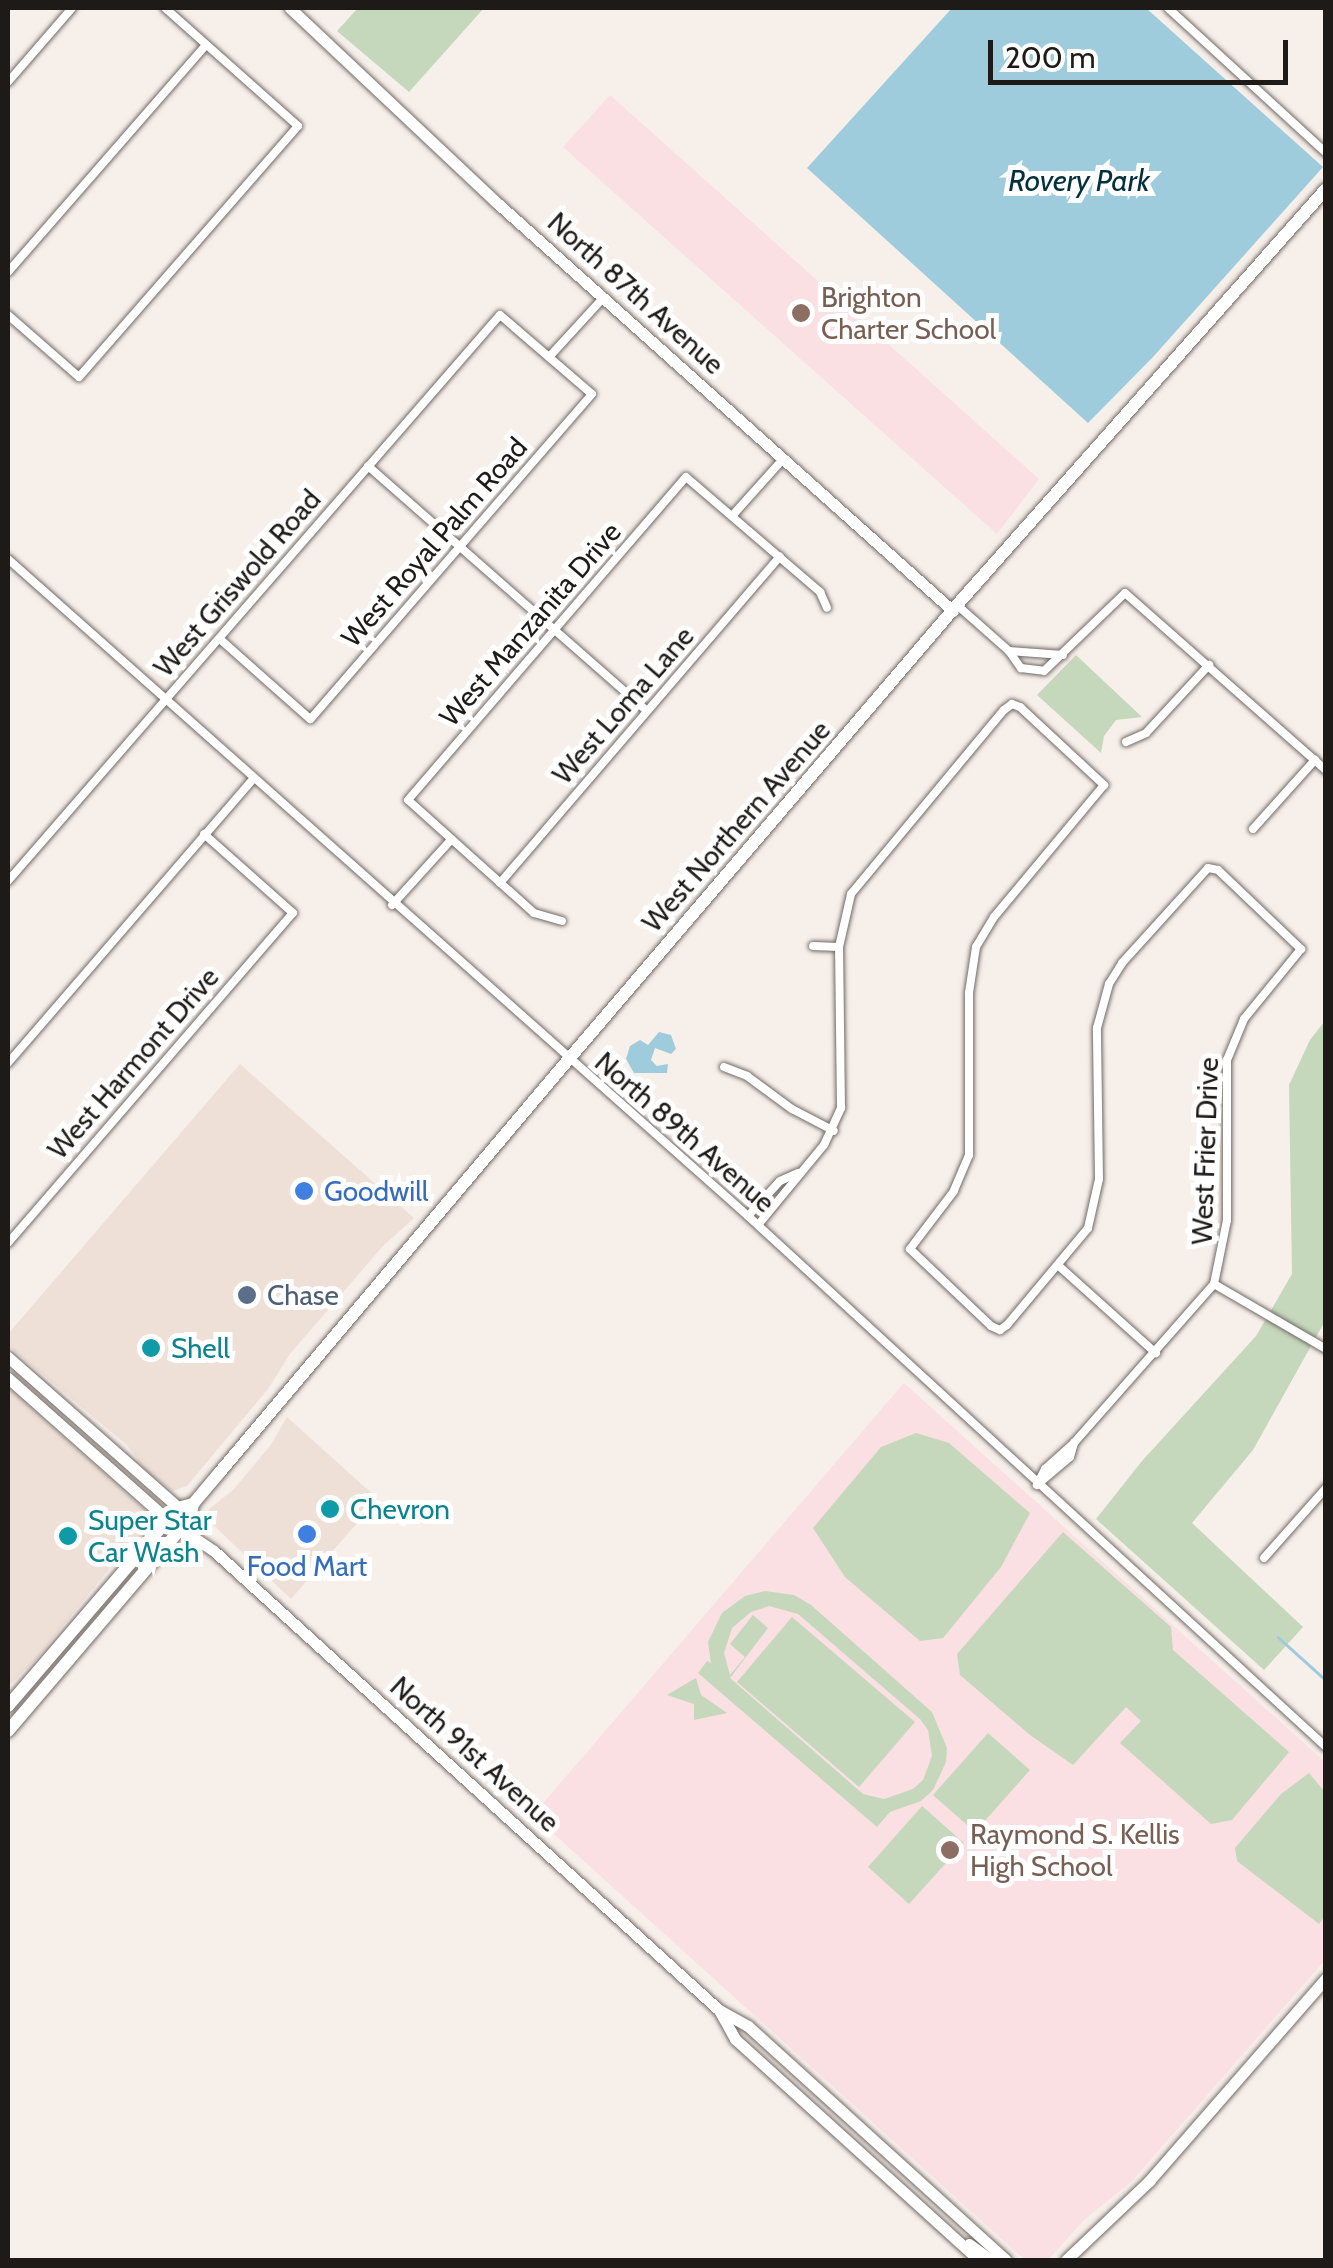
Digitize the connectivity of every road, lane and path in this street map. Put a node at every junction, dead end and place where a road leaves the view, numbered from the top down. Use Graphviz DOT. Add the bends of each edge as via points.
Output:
graph roads {
  1 [pos="72,8"];
  2 [pos="164,8"];
  3 [pos="290,8"];
  4 [pos="1168,8"];
  5 [pos="206,45"];
  6 [pos="8,82"];
  7 [pos="1326,153"];
  8 [pos="1326,189"];
  9 [pos="8,272"];
  10 [pos="604,297"];
  11 [pos="8,315"];
  12 [pos="549,357"];
  13 [pos="784,458"];
  14 [pos="368,466"];
  15 [pos="732,516"];
  16 [pos="460,546"];
  17 [pos="780,556"];
  18 [pos="8,560"];
  19 [pos="827,608"];
  20 [pos="955,608"];
  21 [pos="554,630"];
  22 [pos="221,640"];
  23 [pos="1010,651"];
  24 [pos="1035,655"];
  25 [pos="1063,655"];
  26 [pos="1210,665"];
  27 [pos="1032,671"];
  28 [pos="165,701"];
  29 [pos="647,710"];
  30 [pos="1126,742"];
  31 [pos="1315,760"];
  32 [pos="1326,770"];
  33 [pos="253,779"];
  34 [pos="1252,828"];
  35 [pos="204,834"];
  36 [pos="451,840"];
  37 [pos="8,881"];
  38 [pos="500,882"];
  39 [pos="392,905"];
  40 [pos="562,920"];
  41 [pos="814,946"];
  42 [pos="839,947"];
  43 [pos="568,1060"];
  44 [pos="8,1063"];
  45 [pos="724,1068"];
  46 [pos="834,1131"];
  47 [pos="798,1174"];
  48 [pos="748,1216"];
  49 [pos="758,1225"];
  50 [pos="8,1243"];
  51 [pos="1060,1267"];
  52 [pos="1214,1284"];
  53 [pos="1326,1349"];
  54 [pos="1156,1353"];
  55 [pos="8,1357"];
  56 [pos="8,1376"];
  57 [pos="74,1416"];
  58 [pos="1037,1485"];
  59 [pos="1326,1488"];
  60 [pos="178,1508"];
  61 [pos="192,1511"];
  62 [pos="168,1520"];
  63 [pos="180,1530"];
  64 [pos="196,1536"];
  65 [pos="1264,1558"];
  66 [pos="8,1706"];
  67 [pos="8,1730"];
  68 [pos="1326,1747"];
  69 [pos="1326,1978"];
  70 [pos="719,2010"];
  71 [pos="831,2100"];
  72 [pos="818,2115"];
  73 [pos="948,2232"];
  74 [pos="979,2260"];
  75 [pos="991,2260"];
  76 [pos="1006,2260"];
  77 [pos="1066,2260"];
  1 -- 6 [label="street"];
  2 -- 5 [label="street"];
  3 -- 10 [label="main road, North 87th Avenue"];
  4 -- 7 [label="street"];
  5 -- 9 [label="street"];
  5 -- 11 [label="street" via="298,126 79,377"];
  8 -- 20 [label="main road, West Northern Avenue"];
  10 -- 12 [label="street"];
  10 -- 13 [label="main road, North 87th Avenue"];
  12 -- 14 [label="street, West Griswold Road" via="500,316"];
  12 -- 16 [label="street, West Royal Palm Road" via="592,394"];
  13 -- 15 [label="street"];
  13 -- 20 [label="main road, North 87th Avenue"];
  14 -- 16 [label="street"];
  14 -- 22 [label="street, West Griswold Road"];
  15 -- 17 [label="street"];
  15 -- 21 [label="street, West Manzanita Drive" via="686,477"];
  16 -- 21 [label="street"];
  16 -- 22 [label="street, West Royal Palm Road" via="310,719"];
  17 -- 19 [label="street" via="820,592"];
  17 -- 29 [label="street, West Loma Lane"];
  18 -- 28 [label="street, North 89th Avenue"];
  20 -- 23 [label="street, North 87th Avenue"];
  20 -- 43 [label="main road, West Northern Avenue"];
  21 -- 29 [label="street"];
  21 -- 36 [label="street, West Manzanita Drive" via="408,800"];
  22 -- 28 [label="street, West Griswold Road"];
  23 -- 24 [label="street"];
  23 -- 27 [label="street, North 87th Avenue" via="1021,668"];
  24 -- 25 [label="street"];
  24 -- 27 [label="street"];
  25 -- 26 [label="street" via="1125,593"];
  25 -- 27 [label="street" via="1044,671"];
  26 -- 30 [label="street" via="1146,733"];
  26 -- 31 [label="street"];
  28 -- 33 [label="street, North 89th Avenue"];
  28 -- 37 [label="street, West Griswold Road"];
  29 -- 38 [label="street, West Loma Lane"];
  31 -- 32 [label="street"];
  31 -- 34 [label="street"];
  33 -- 35 [label="street"];
  33 -- 39 [label="street, North 89th Avenue"];
  35 -- 44 [label="street"];
  35 -- 50 [label="street, West Harmont Drive" via="293,912"];
  36 -- 38 [label="street"];
  36 -- 39 [label="street"];
  38 -- 40 [label="street" via="534,913"];
  39 -- 43 [label="street, North 89th Avenue"];
  41 -- 42 [label="street"];
  42 -- 46 [label="street" via="843,1090"];
  42 -- 51 [label="street" via="844,916 864,872 1012,704 1104,785 976,947 968,994 969,1155 954,1192 910,1249 1000,1330"];
  43 -- 48 [label="street, North 89th Avenue"];
  43 -- 61 [label="main road, West Northern Avenue"];
  45 -- 46 [label="street"];
  46 -- 47 [label="street"];
  47 -- 48 [label="street" via="780,1180"];
  47 -- 49 [label="street"];
  48 -- 49 [label="street, North 89th Avenue"];
  49 -- 58 [label="street, North 89th Avenue"];
  51 -- 52 [label="street, West Frier Drive" via="1096,1207 1098,1028 1108,984 1208,868 1218,870 1301,949 1244,1019 1227,1060 1227,1220"];
  51 -- 54 [label="street"];
  52 -- 53 [label="street"];
  52 -- 54 [label="street, West Frier Drive"];
  54 -- 58 [label="street, West Frier Drive" via="1045,1468"];
  55 -- 57 [label="main road"];
  56 -- 57 [label="main road" via="59,1414"];
  56 -- 62 [label="main road, North 91st Avenue"];
  57 -- 60 [label="main road"];
  58 -- 68 [label="street, North 89th Avenue"];
  59 -- 65 [label="street"];
  60 -- 61 [label="main road"];
  60 -- 62 [label="main road"];
  61 -- 63 [label="main road, West Northern Avenue"];
  61 -- 64 [label="main road, North 91st Avenue"];
  62 -- 63 [label="main road, North 91st Avenue"];
  62 -- 66 [label="main road"];
  63 -- 64 [label="main road, North 91st Avenue"];
  63 -- 67 [label="main road, West Northern Avenue"];
  64 -- 70 [label="main road, North 91st Avenue"];
  69 -- 77 [label="main road" via="1149,2181"];
  70 -- 71 [label="main road, North 91st Avenue" via="748,2026"];
  70 -- 72 [label="main road, North 91st Avenue" via="735,2039"];
  71 -- 72 [label="main road"];
  71 -- 76 [label="main road, North 91st Avenue"];
  72 -- 73 [label="main road, North 91st Avenue"];
  73 -- 74 [label="main road, North 91st Avenue"];
  73 -- 75 [label="main road"];
}
